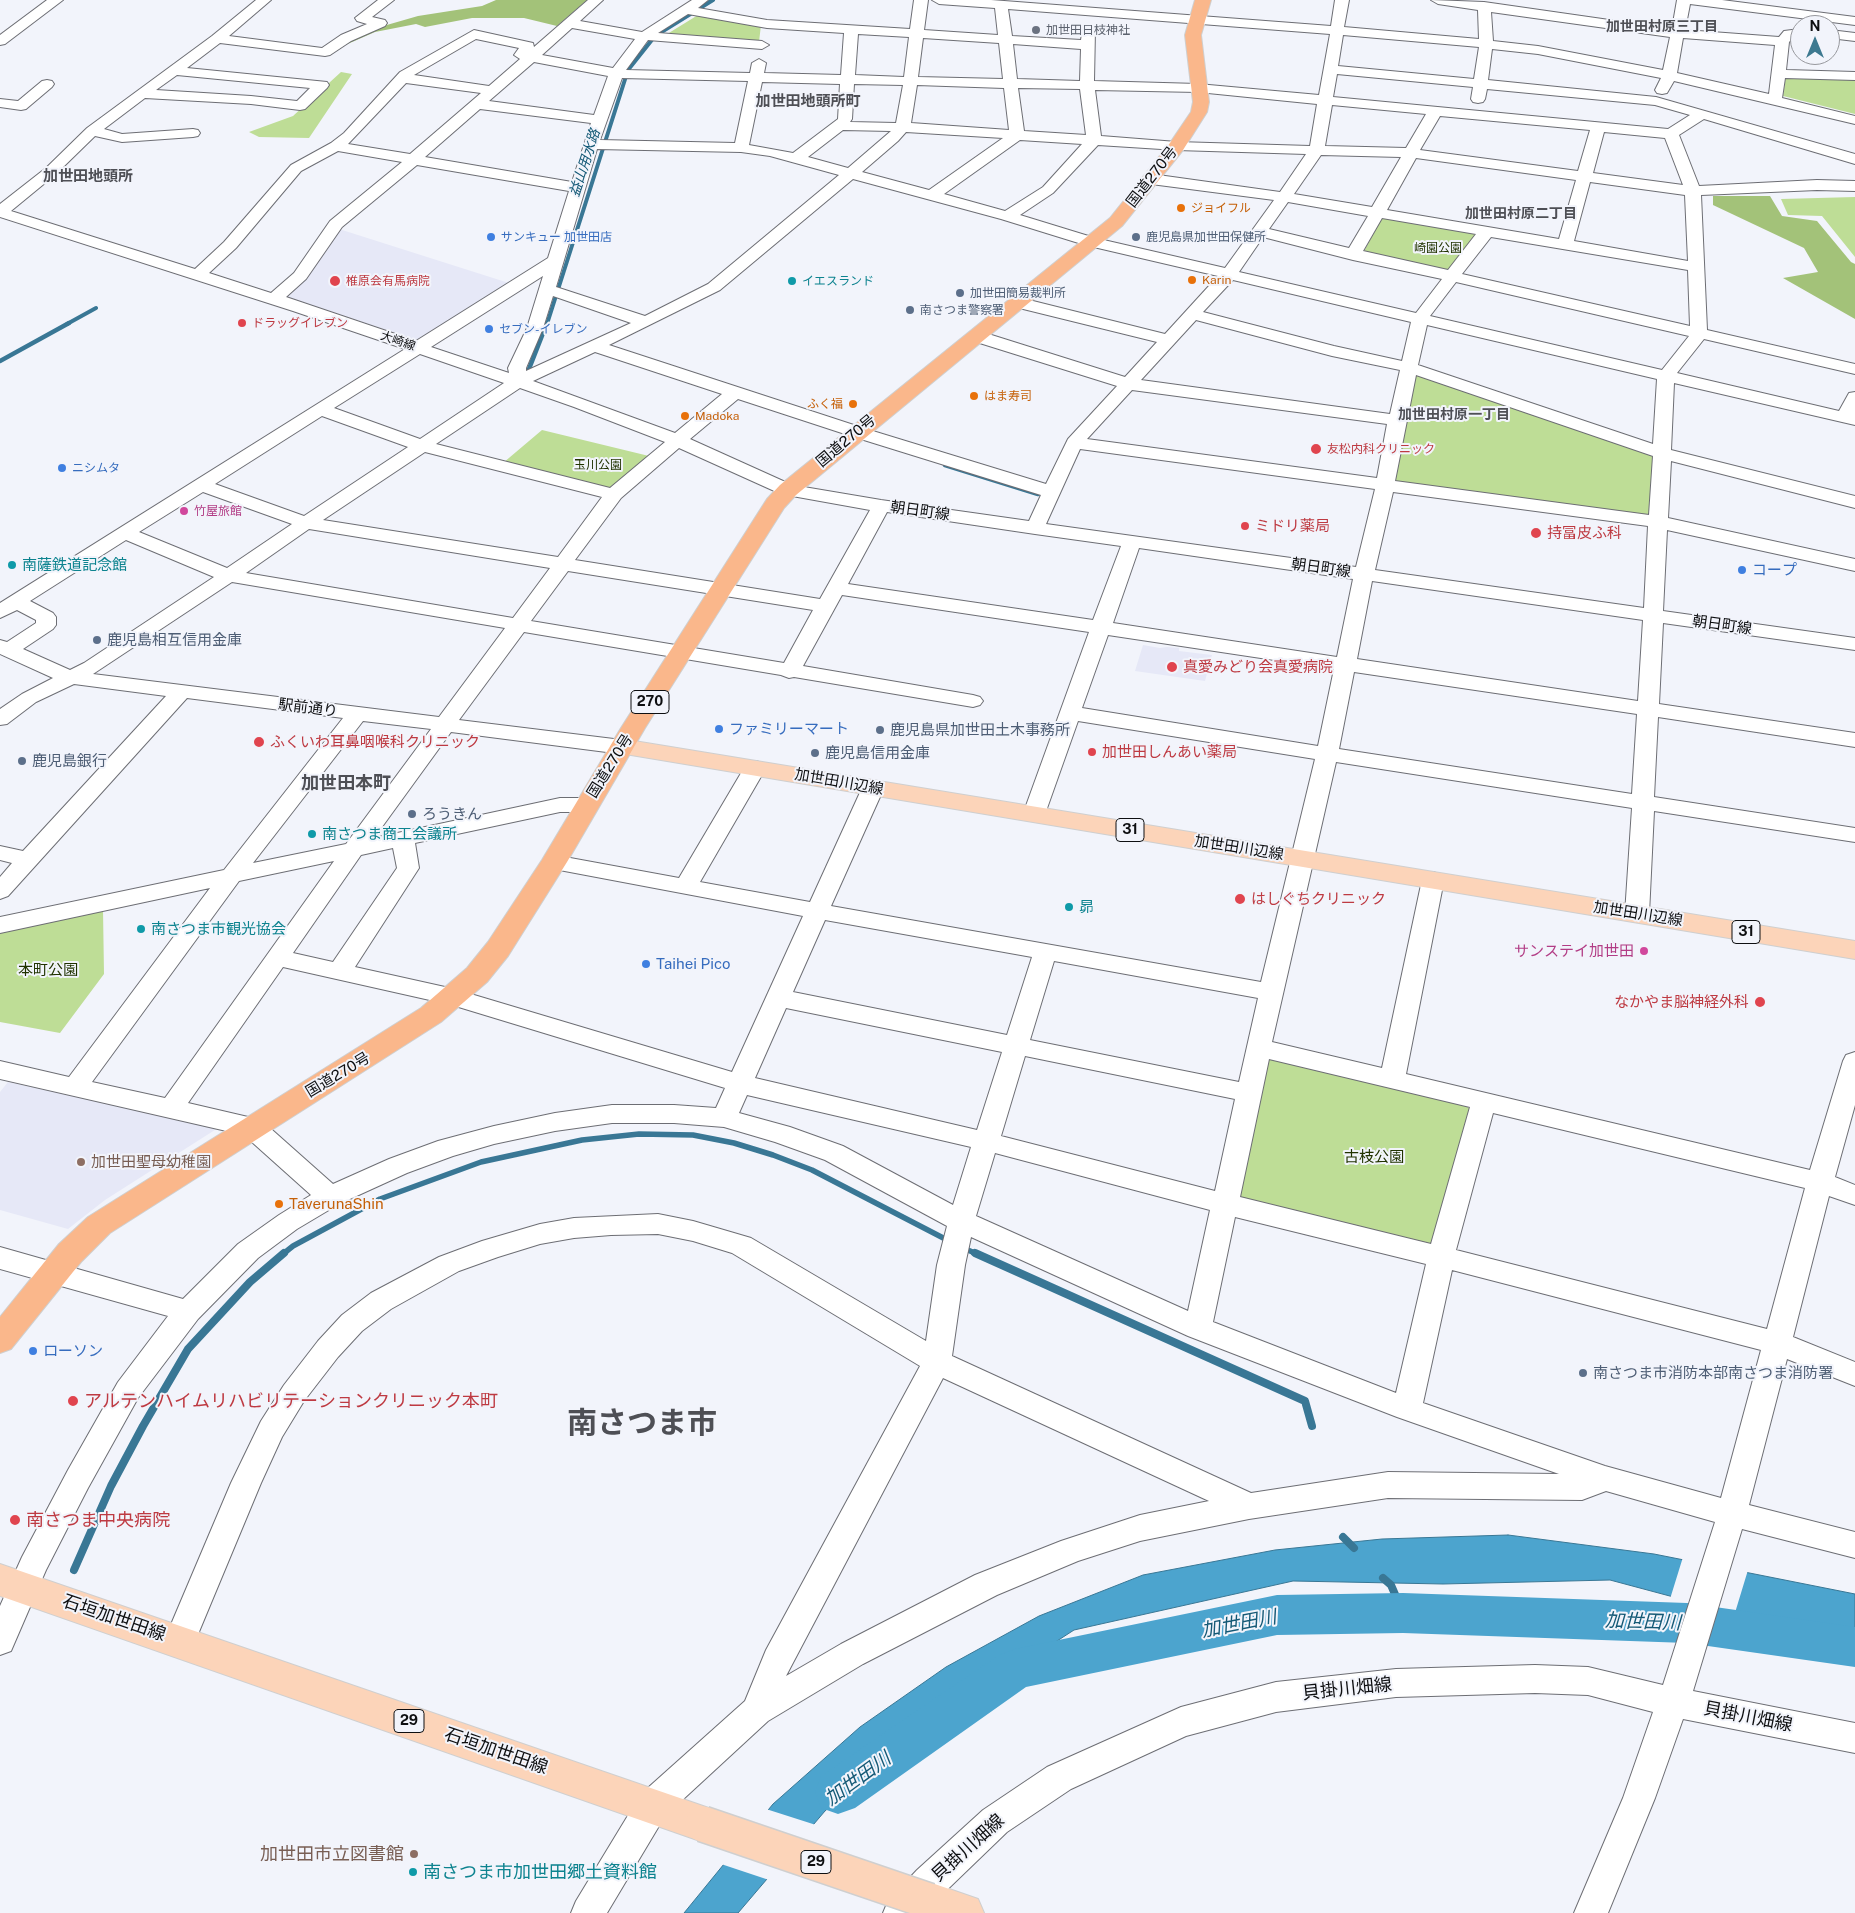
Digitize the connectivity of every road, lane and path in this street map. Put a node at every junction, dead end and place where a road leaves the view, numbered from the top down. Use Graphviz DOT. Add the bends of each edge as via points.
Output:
graph roads {
  1 [pos="56,0"];
  2 [pos="264,0"];
  3 [pos="387,0"];
  4 [pos="596,0"];
  5 [pos="921,0"];
  6 [pos="939,0"];
  7 [pos="1342,0"];
  8 [pos="1438,0"];
  9 [pos="1684,0"];
  10 [pos="1691,0"];
  11 [pos="1813,0"];
  12 [pos="1046,4"];
  13 [pos="1000,5"];
  14 [pos="1484,6"];
  15 [pos="695,8"];
  16 [pos="1200,9"];
  17 [pos="1088,11"];
  18 [pos="1813,15"];
  19 [pos="1840,19"];
  20 [pos="1855,21"];
  21 [pos="569,23"];
  22 [pos="767,24"];
  23 [pos="0,29"];
  24 [pos="15,30"];
  25 [pos="851,30"];
  26 [pos="1336,30"];
  27 [pos="1678,34"];
  28 [pos="1790,34"];
  29 [pos="916,35"];
  30 [pos="1840,35"];
  31 [pos="651,37"];
  32 [pos="1855,37"];
  33 [pos="216,39"];
  34 [pos="1006,40"];
  35 [pos="0,41"];
  36 [pos="1782,41"];
  37 [pos="1486,43"];
  38 [pos="762,45"];
  39 [pos="1088,45"];
  40 [pos="532,57"];
  41 [pos="1330,69"];
  42 [pos="175,71"];
  43 [pos="619,74"];
  44 [pos="1779,74"];
  45 [pos="1669,76"];
  46 [pos="1855,76"];
  47 [pos="403,78"];
  48 [pos="757,78"];
  49 [pos="847,80"];
  50 [pos="910,81"];
  51 [pos="1010,83"];
  52 [pos="1480,83"];
  53 [pos="47,84"];
  54 [pos="1087,85"];
  55 [pos="1198,88"];
  56 [pos="493,91"];
  57 [pos="142,94"];
  58 [pos="1324,100"];
  59 [pos="1774,100"];
  60 [pos="1656,101"];
  61 [pos="0,103"];
  62 [pos="478,104"];
  63 [pos="1435,111"];
  64 [pos="1702,114"];
  65 [pos="1476,115"];
  66 [pos="599,120"];
  67 [pos="1855,120"];
  68 [pos="840,126"];
  69 [pos="902,127"];
  70 [pos="1598,127"];
  71 [pos="92,131"];
  72 [pos="193,133"];
  73 [pos="1671,134"];
  74 [pos="1018,135"];
  75 [pos="1094,140"];
  76 [pos="591,144"];
  77 [pos="336,146"];
  78 [pos="1177,146"];
  79 [pos="741,148"];
  80 [pos="1317,150"];
  81 [pos="1411,153"];
  82 [pos="797,158"];
  83 [pos="1855,159"];
  84 [pos="413,160"];
  85 [pos="850,173"];
  86 [pos="1585,176"];
  87 [pos="1151,179"];
  88 [pos="1855,186"];
  89 [pos="578,188"];
  90 [pos="1693,191"];
  91 [pos="931,196"];
  92 [pos="1285,197"];
  93 [pos="0,212"];
  94 [pos="1378,212"];
  95 [pos="1007,216"];
  96 [pos="1487,231"];
  97 [pos="1260,232"];
  98 [pos="1091,242"];
  99 [pos="1565,244"];
  100 [pos="1353,255"];
  101 [pos="555,261"];
  102 [pos="1697,267"];
  103 [pos="197,274"];
  104 [pos="1230,274"];
  105 [pos="1451,277"];
  106 [pos="547,289"];
  107 [pos="274,299"];
  108 [pos="1018,302"];
  109 [pos="1192,314"];
  110 [pos="1420,318"];
  111 [pos="646,322"];
  112 [pos="1699,334"];
  113 [pos="976,336"];
  114 [pos="1168,340"];
  115 [pos="594,346"];
  116 [pos="416,347"];
  117 [pos="1408,367"];
  118 [pos="1855,369"];
  119 [pos="1666,376"];
  120 [pos="519,381"];
  121 [pos="1128,384"];
  122 [pos="735,392"];
  123 [pos="1855,397"];
  124 [pos="319,409"];
  125 [pos="1850,419"];
  126 [pos="1397,420"];
  127 [pos="857,432"];
  128 [pos="676,440"];
  129 [pos="1074,443"];
  130 [pos="422,446"];
  131 [pos="1661,453"];
  132 [pos="202,485"];
  133 [pos="1386,485"];
  134 [pos="788,490"];
  135 [pos="1051,492"];
  136 [pos="614,494"];
  137 [pos="1855,502"];
  138 [pos="881,506"];
  139 [pos="1659,522"];
  140 [pos="306,523"];
  141 [pos="1035,528"];
  142 [pos="125,533"];
  143 [pos="1132,541"];
  144 [pos="562,563"];
  145 [pos="1855,565"];
  146 [pos="1364,574"];
  147 [pos="229,576"];
  148 [pos="722,589"];
  149 [pos="830,597"];
  150 [pos="8,607"];
  151 [pos="1654,615"];
  152 [pos="516,625"];
  153 [pos="1101,628"];
  154 [pos="1855,644"];
  155 [pos="4,648"];
  156 [pos="682,653"];
  157 [pos="1344,664"];
  158 [pos="789,672"];
  159 [pos="69,677"];
  160 [pos="180,692"];
  161 [pos="974,701"];
  162 [pos="1648,709"];
  163 [pos="1072,713"];
  164 [pos="357,714"];
  165 [pos="0,719"];
  166 [pos="447,724"];
  167 [pos="1855,740"];
  168 [pos="622,747"];
  169 [pos="1327,754"];
  170 [pos="755,768"];
  171 [pos="873,788"];
  172 [pos="1643,801"];
  173 [pos="586,805"];
  174 [pos="1034,814"];
  175 [pos="1855,834"];
  176 [pos="403,838"];
  177 [pos="353,850"];
  178 [pos="0,852"];
  179 [pos="1303,859"];
  180 [pos="28,860"];
  181 [pos="554,862"];
  182 [pos="230,877"];
  183 [pos="1433,880"];
  184 [pos="686,886"];
  185 [pos="0,891"];
  186 [pos="816,912"];
  187 [pos="1637,914"];
  188 [pos="0,925"];
  189 [pos="1855,950"];
  190 [pos="1045,953"];
  191 [pos="278,958"];
  192 [pos="339,972"];
  193 [pos="1271,992"];
  194 [pos="454,997"];
  195 [pos="780,998"];
  196 [pos="1015,1045"];
  197 [pos="1259,1048"];
  198 [pos="1855,1061"];
  199 [pos="0,1070"];
  200 [pos="1392,1079"];
  201 [pos="741,1084"];
  202 [pos="75,1087"];
  203 [pos="1250,1093"];
  204 [pos="1484,1101"];
  205 [pos="171,1109"];
  206 [pos="724,1118"];
  207 [pos="252,1127"];
  208 [pos="986,1141"];
  209 [pos="1820,1182"];
  210 [pos="1855,1195"];
  211 [pos="330,1197"];
  212 [pos="1225,1204"];
  213 [pos="957,1235"];
  214 [pos="1441,1257"];
  215 [pos="0,1258"];
  216 [pos="53,1272"];
  217 [pos="188,1311"];
  218 [pos="1198,1328"];
  219 [pos="0,1340"];
  220 [pos="1777,1343"];
  221 [pos="937,1362"];
  222 [pos="1855,1374"];
  223 [pos="1407,1409"];
  224 [pos="1605,1478"];
  225 [pos="1249,1506"];
  226 [pos="1729,1523"];
  227 [pos="1855,1545"];
  228 [pos="20,1586"];
  229 [pos="172,1638"];
  230 [pos="0,1641"];
  231 [pos="1675,1695"];
  232 [pos="757,1711"];
  233 [pos="1855,1738"];
  234 [pos="653,1805"];
  235 [pos="914,1907"];
  236 [pos="588,1913"];
  237 [pos="964,1913"];
  238 [pos="1591,1913"];
  1 -- 24 [label="street"];
  2 -- 33 [label="street"];
  3 -- 33 [label="street" via="362,18 380,23 346,38 325,52"];
  4 -- 21 [label="street"];
  5 -- 29 [label="street"];
  6 -- 13 [label="street"];
  7 -- 26 [label="street"];
  8 -- 14 [label="street"];
  9 -- 27 [label="street"];
  10 -- 18 [label="street"];
  11 -- 18 [label="street"];
  12 -- 13 [label="street"];
  12 -- 17 [label="street"];
  13 -- 34 [label="street"];
  14 -- 27 [label="street"];
  14 -- 37 [label="street"];
  15 -- 22 [label="street"];
  15 -- 31 [label="street"];
  16 -- 17 [label="street"];
  16 -- 26 [label="street"];
  16 -- 55 [label="highway, 国道270号 / 270" via="1193,35"];
  17 -- 39 [label="street"];
  19 -- 20 [label="street"];
  21 -- 31 [label="street"];
  21 -- 40 [label="street"];
  22 -- 25 [label="street"];
  22 -- 38 [label="street"];
  23 -- 24 [label="street"];
  24 -- 35 [label="street"];
  25 -- 29 [label="street"];
  25 -- 49 [label="street"];
  26 -- 37 [label="street"];
  26 -- 41 [label="street"];
  27 -- 36 [label="street"];
  27 -- 45 [label="street"];
  28 -- 36 [label="street"];
  29 -- 34 [label="street"];
  29 -- 50 [label="street"];
  30 -- 32 [label="street"];
  31 -- 38 [label="street"];
  31 -- 43 [label="street"];
  33 -- 42 [label="street"];
  34 -- 39 [label="street"];
  34 -- 51 [label="street"];
  36 -- 44 [label="street"];
  37 -- 45 [label="street" via="1586,58"];
  37 -- 52 [label="street"];
  38 -- 48 [label="street"];
  39 -- 54 [label="street"];
  40 -- 43 [label="street"];
  40 -- 47 [label="street" via="521,55 528,46 474,34"];
  40 -- 56 [label="street"];
  41 -- 52 [label="street"];
  41 -- 58 [label="street"];
  42 -- 57 [label="street"];
  42 -- 57 [label="street" via="322,85 300,106"];
  43 -- 48 [label="street"];
  43 -- 66 [label="street"];
  44 -- 46 [label="street"];
  44 -- 59 [label="street"];
  45 -- 59 [label="street"];
  45 -- 60 [label="street"];
  47 -- 56 [label="street"];
  47 -- 77 [label="street"];
  48 -- 49 [label="street"];
  48 -- 79 [label="street"];
  49 -- 50 [label="street"];
  49 -- 68 [label="street" via="845,119"];
  50 -- 51 [label="street"];
  50 -- 69 [label="street"];
  51 -- 54 [label="street"];
  51 -- 74 [label="street"];
  52 -- 60 [label="street"];
  52 -- 65 [label="street"];
  53 -- 61 [label="street" via="21,106"];
  54 -- 55 [label="street"];
  54 -- 75 [label="street"];
  55 -- 58 [label="street"];
  55 -- 78 [label="highway, 国道270号 / 270" via="1199,112"];
  56 -- 62 [label="street"];
  57 -- 71 [label="street"];
  58 -- 63 [label="street"];
  58 -- 80 [label="street"];
  59 -- 67 [label="street"];
  60 -- 64 [label="street"];
  62 -- 66 [label="street"];
  62 -- 84 [label="street"];
  63 -- 65 [label="street"];
  63 -- 81 [label="street"];
  64 -- 73 [label="street"];
  64 -- 83 [label="street"];
  65 -- 70 [label="street"];
  66 -- 76 [label="street"];
  68 -- 69 [label="street"];
  68 -- 82 [label="street"];
  69 -- 74 [label="street"];
  69 -- 85 [label="street"];
  70 -- 73 [label="street"];
  70 -- 86 [label="street"];
  71 -- 72 [label="street" via="122,138"];
  71 -- 93 [label="street" via="51,171"];
  73 -- 90 [label="street"];
  74 -- 75 [label="street"];
  74 -- 91 [label="street"];
  75 -- 78 [label="street"];
  75 -- 95 [label="street" via="1048,190"];
  76 -- 79 [label="street"];
  76 -- 89 [label="street"];
  77 -- 84 [label="street"];
  77 -- 103 [label="street" via="296,168 230,245"];
  78 -- 80 [label="street"];
  78 -- 87 [label="highway, 国道270号 / 270"];
  79 -- 82 [label="street"];
  80 -- 81 [label="street"];
  80 -- 92 [label="street"];
  81 -- 86 [label="street"];
  81 -- 94 [label="street"];
  82 -- 85 [label="street"];
  84 -- 89 [label="street"];
  84 -- 107 [label="street" via="336,224 300,276"];
  85 -- 91 [label="street"];
  85 -- 111 [label="street" via="714,287"];
  86 -- 90 [label="street"];
  86 -- 99 [label="street"];
  87 -- 92 [label="street"];
  87 -- 98 [label="highway, 国道270号 / 270" via="1116,222"];
  88 -- 90 [label="street"];
  89 -- 101 [label="street"];
  90 -- 102 [label="street"];
  91 -- 95 [label="street"];
  92 -- 94 [label="street"];
  92 -- 97 [label="street"];
  93 -- 103 [label="street, 大崎線"];
  94 -- 96 [label="street"];
  94 -- 100 [label="street"];
  95 -- 98 [label="street"];
  96 -- 99 [label="street"];
  96 -- 105 [label="street"];
  97 -- 100 [label="street"];
  97 -- 104 [label="street"];
  98 -- 104 [label="street"];
  98 -- 108 [label="highway, 国道270号 / 270"];
  99 -- 102 [label="street"];
  100 -- 105 [label="street"];
  101 -- 106 [label="street"];
  101 -- 116 [label="street"];
  102 -- 112 [label="street"];
  103 -- 107 [label="street, 大崎線"];
  104 -- 109 [label="street"];
  104 -- 110 [label="street"];
  105 -- 110 [label="street"];
  105 -- 112 [label="street"];
  106 -- 111 [label="street"];
  106 -- 120 [label="street" via="535,328 517,368"];
  107 -- 116 [label="street, 大崎線"];
  108 -- 113 [label="highway, 国道270号 / 270"];
  108 -- 114 [label="street"];
  109 -- 114 [label="street"];
  109 -- 117 [label="street" via="1332,351"];
  110 -- 117 [label="street"];
  110 -- 119 [label="street"];
  111 -- 115 [label="street"];
  112 -- 118 [label="street"];
  112 -- 119 [label="street"];
  113 -- 121 [label="street"];
  113 -- 127 [label="highway, 国道270号 / 270"];
  114 -- 121 [label="street"];
  115 -- 120 [label="street"];
  115 -- 122 [label="street"];
  116 -- 120 [label="street, 大崎線"];
  116 -- 124 [label="street"];
  117 -- 126 [label="street"];
  117 -- 131 [label="street"];
  119 -- 125 [label="street"];
  119 -- 131 [label="street"];
  120 -- 128 [label="street, 大崎線"];
  120 -- 130 [label="street"];
  121 -- 126 [label="street"];
  121 -- 129 [label="street"];
  122 -- 127 [label="street"];
  122 -- 128 [label="street"];
  123 -- 125 [label="street"];
  124 -- 130 [label="street"];
  124 -- 132 [label="street"];
  126 -- 133 [label="street"];
  127 -- 134 [label="highway, 国道270号 / 270"];
  127 -- 135 [label="street"];
  128 -- 134 [label="street, 大崎線"];
  128 -- 136 [label="street"];
  129 -- 133 [label="street"];
  129 -- 135 [label="street"];
  130 -- 136 [label="street"];
  130 -- 140 [label="street"];
  131 -- 137 [label="street"];
  131 -- 139 [label="street"];
  132 -- 140 [label="street"];
  132 -- 142 [label="street"];
  133 -- 139 [label="street"];
  133 -- 146 [label="street"];
  134 -- 138 [label="street, 朝日町線"];
  134 -- 148 [label="highway, 国道270号 / 270" via="775,504"];
  135 -- 141 [label="street"];
  136 -- 144 [label="street"];
  138 -- 141 [label="street, 朝日町線"];
  138 -- 149 [label="street"];
  139 -- 145 [label="street"];
  139 -- 151 [label="street"];
  140 -- 144 [label="street"];
  140 -- 147 [label="street"];
  141 -- 143 [label="street, 朝日町線"];
  142 -- 147 [label="street"];
  142 -- 150 [label="street"];
  143 -- 146 [label="street, 朝日町線"];
  143 -- 153 [label="street"];
  144 -- 148 [label="street"];
  144 -- 152 [label="street"];
  146 -- 151 [label="street, 朝日町線"];
  146 -- 157 [label="street"];
  147 -- 152 [label="street"];
  147 -- 159 [label="street"];
  148 -- 149 [label="street"];
  148 -- 156 [label="highway, 国道270号 / 270"];
  149 -- 153 [label="street"];
  149 -- 158 [label="street"];
  150 -- 155 [label="street" via="46,617 46,625"];
  151 -- 154 [label="street, 朝日町線"];
  151 -- 162 [label="street"];
  152 -- 156 [label="street"];
  152 -- 166 [label="street"];
  153 -- 157 [label="street"];
  153 -- 163 [label="street"];
  155 -- 159 [label="street, 駅前通り"];
  156 -- 158 [label="street"];
  156 -- 168 [label="highway, 国道270号 / 270"];
  157 -- 162 [label="street"];
  157 -- 169 [label="street"];
  158 -- 161 [label="street"];
  159 -- 160 [label="street, 駅前通り"];
  159 -- 165 [label="street"];
  160 -- 164 [label="street, 駅前通り"];
  160 -- 180 [label="street"];
  162 -- 167 [label="street"];
  162 -- 172 [label="street"];
  163 -- 169 [label="street"];
  163 -- 174 [label="street"];
  164 -- 166 [label="street, 駅前通り"];
  164 -- 182 [label="street"];
  166 -- 168 [label="street, 駅前通り"];
  166 -- 177 [label="street"];
  168 -- 170 [label="main road, 加世田川辺線 / 31"];
  168 -- 173 [label="highway, 国道270号 / 270"];
  169 -- 172 [label="street"];
  169 -- 179 [label="street"];
  170 -- 171 [label="main road, 加世田川辺線 / 31"];
  170 -- 184 [label="street"];
  171 -- 174 [label="main road, 加世田川辺線 / 31"];
  171 -- 186 [label="street"];
  172 -- 175 [label="street"];
  172 -- 187 [label="street"];
  173 -- 176 [label="street" via="560,805"];
  173 -- 181 [label="highway, 国道270号 / 270"];
  174 -- 179 [label="main road, 加世田川辺線 / 31"];
  176 -- 177 [label="street"];
  176 -- 192 [label="street" via="408,868"];
  177 -- 182 [label="street"];
  177 -- 191 [label="street"];
  178 -- 180 [label="street"];
  179 -- 183 [label="main road, 加世田川辺線 / 31"];
  179 -- 193 [label="street"];
  180 -- 185 [label="street"];
  181 -- 184 [label="street"];
  181 -- 194 [label="highway, 国道270号 / 270" via="498,950"];
  182 -- 188 [label="street"];
  182 -- 202 [label="street"];
  183 -- 187 [label="main road, 加世田川辺線 / 31"];
  183 -- 200 [label="street"];
  184 -- 186 [label="street"];
  186 -- 190 [label="street"];
  186 -- 195 [label="street"];
  187 -- 189 [label="main road, 加世田川辺線 / 31"];
  190 -- 193 [label="street"];
  190 -- 196 [label="street"];
  191 -- 192 [label="street"];
  191 -- 205 [label="street"];
  192 -- 194 [label="street"];
  193 -- 197 [label="street"];
  194 -- 201 [label="street"];
  194 -- 207 [label="highway, 国道270号 / 270" via="378,1050"];
  195 -- 196 [label="street"];
  195 -- 201 [label="street"];
  196 -- 203 [label="street"];
  196 -- 208 [label="street"];
  197 -- 200 [label="street"];
  197 -- 203 [label="street"];
  198 -- 209 [label="street"];
  199 -- 202 [label="street"];
  200 -- 204 [label="street"];
  201 -- 206 [label="street"];
  201 -- 208 [label="street"];
  202 -- 205 [label="street"];
  203 -- 212 [label="street"];
  204 -- 209 [label="street"];
  204 -- 214 [label="street"];
  205 -- 207 [label="street"];
  206 -- 211 [label="street" via="612,1114 555,1122 447,1148 389,1169"];
  206 -- 213 [label="street" via="834,1153"];
  207 -- 211 [label="street"];
  207 -- 216 [label="highway, 国道270号 / 270" via="99,1225"];
  208 -- 212 [label="street"];
  208 -- 213 [label="street"];
  209 -- 210 [label="street"];
  209 -- 220 [label="street"];
  211 -- 217 [label="street" via="248,1251"];
  212 -- 214 [label="street"];
  212 -- 218 [label="street"];
  213 -- 218 [label="street"];
  213 -- 221 [label="street"];
  214 -- 220 [label="street"];
  214 -- 223 [label="street"];
  215 -- 216 [label="street"];
  216 -- 217 [label="street"];
  216 -- 219 [label="highway, 国道270号 / 270"];
  217 -- 228 [label="street" via="128,1390"];
  218 -- 223 [label="street"];
  220 -- 222 [label="street"];
  220 -- 226 [label="street"];
  221 -- 225 [label="street"];
  221 -- 229 [label="street" via="740,1245 693,1231 658,1224 574,1228 492,1248 449,1264 381,1301 328,1349 271,1430"];
  221 -- 232 [label="street" via="777,1660"];
  223 -- 224 [label="street"];
  224 -- 225 [label="street" via="1582,1487 1388,1485"];
  224 -- 226 [label="street"];
  225 -- 232 [label="street" via="1140,1528 1072,1550 995,1582 852,1654"];
  226 -- 227 [label="street"];
  226 -- 231 [label="street"];
  228 -- 229 [label="main road, 石垣加世田線 / 29"];
  228 -- 230 [label="street"];
  229 -- 234 [label="main road, 石垣加世田線 / 29"];
  231 -- 233 [label="street, 貝掛川畑線"];
  231 -- 235 [label="street, 貝掛川畑線" via="1588,1682 1535,1679 1396,1683 1276,1697 1181,1722 1059,1778 1003,1816 929,1882"];
  231 -- 238 [label="street" via="1639,1798"];
  232 -- 234 [label="street"];
  234 -- 235 [label="main road, 石垣加世田線 / 29, bridge"];
  234 -- 236 [label="street"];
  235 -- 237 [label="main road, 石垣加世田線 / 29"];
}
